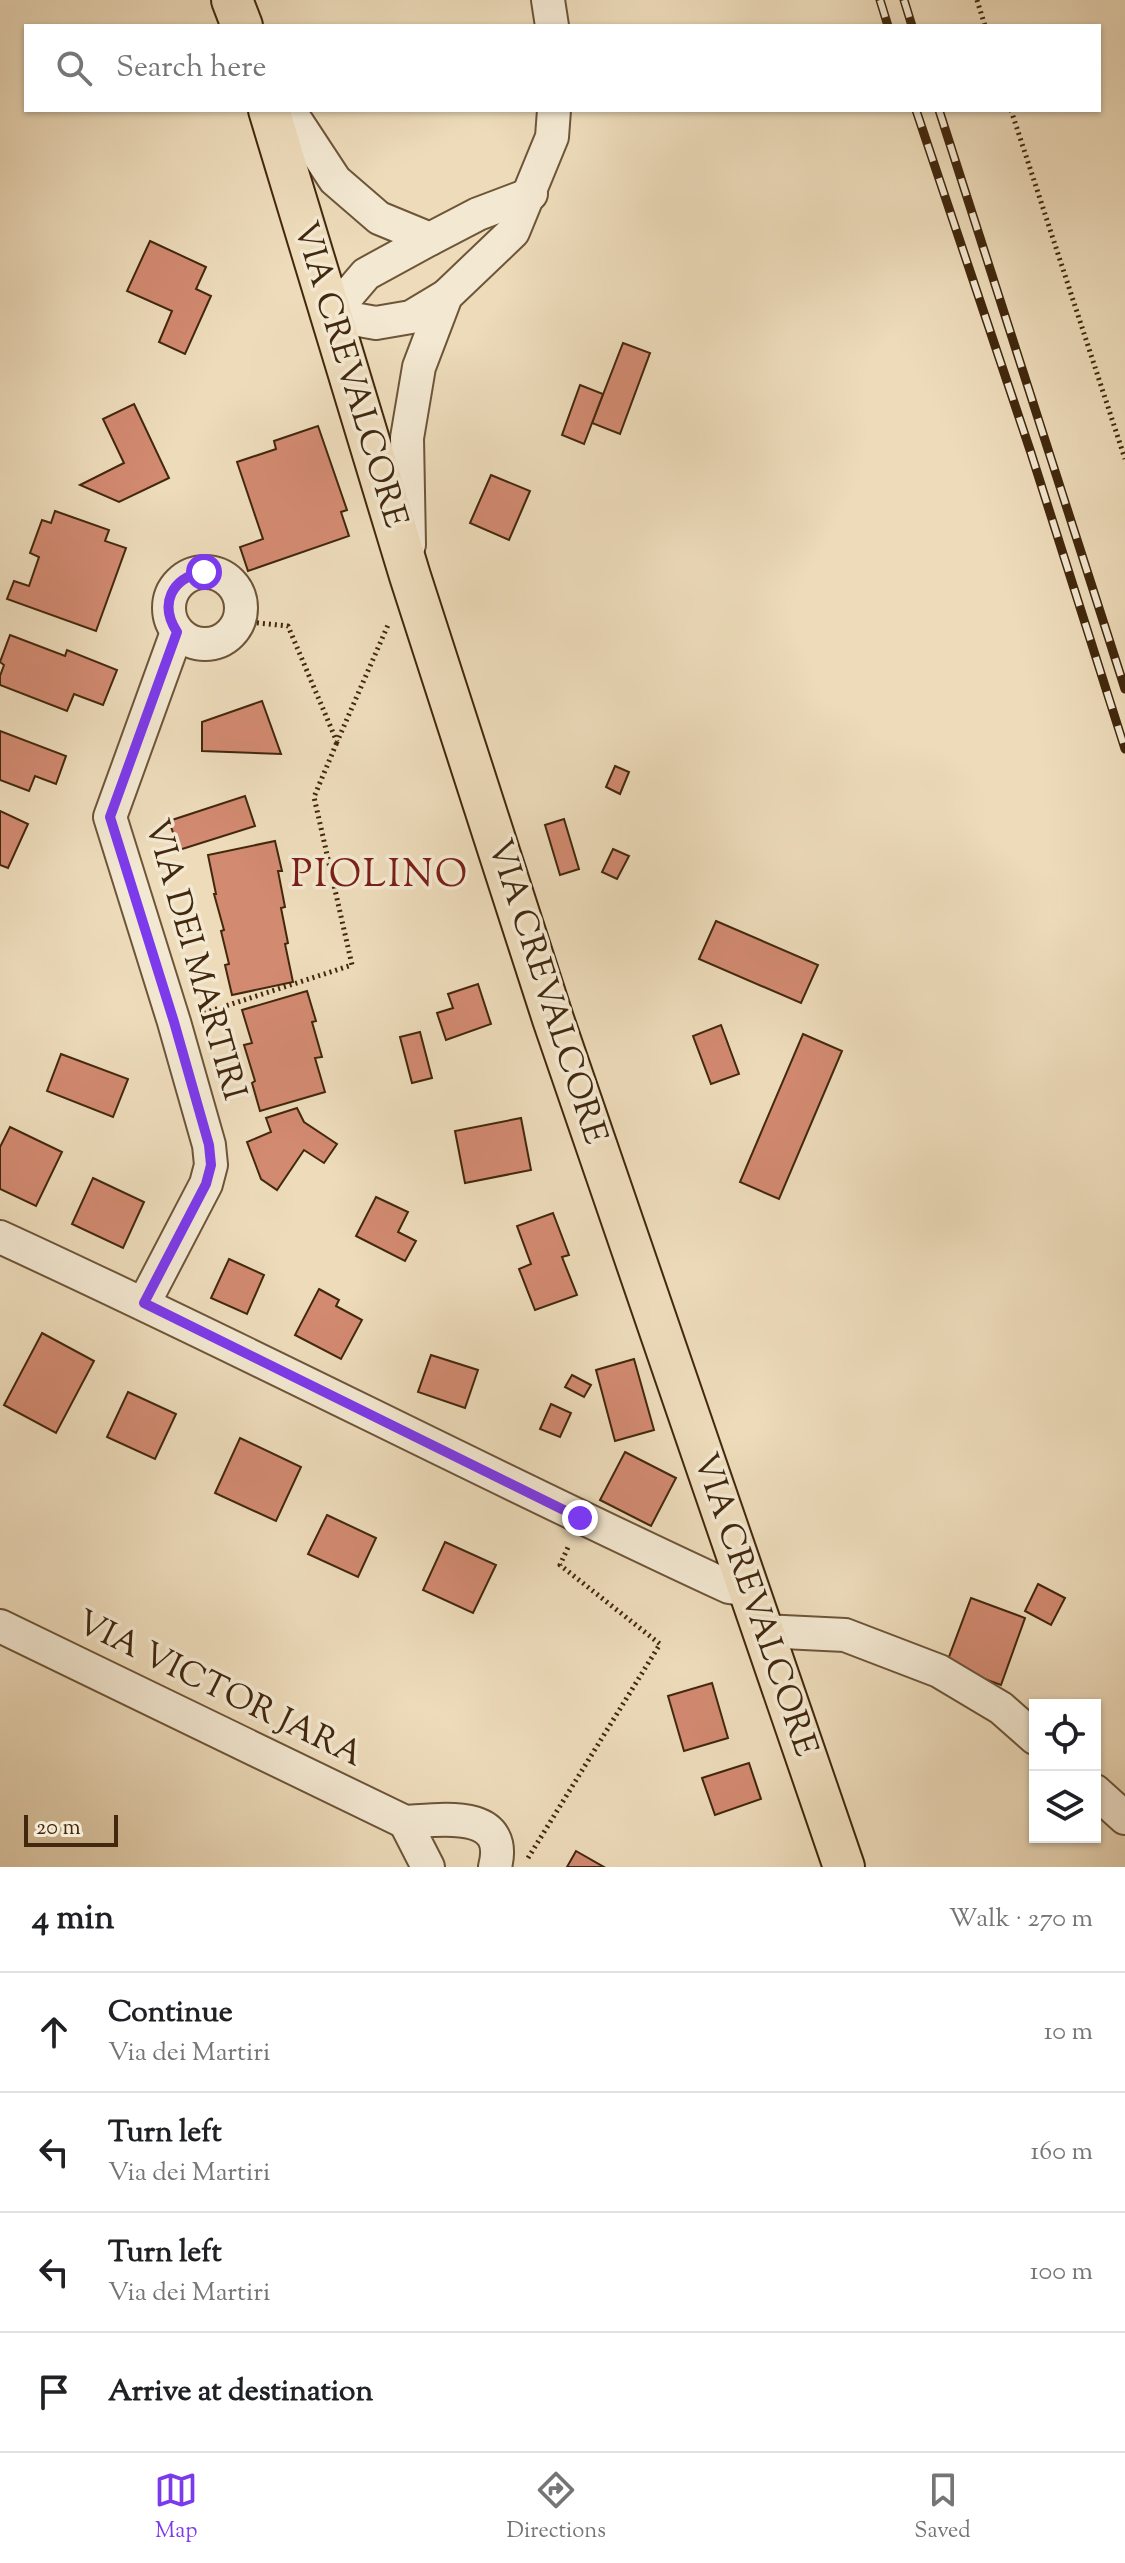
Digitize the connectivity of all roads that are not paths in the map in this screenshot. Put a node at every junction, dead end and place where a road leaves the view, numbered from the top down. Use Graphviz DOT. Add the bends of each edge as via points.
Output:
graph roads {
  1 [pos="232,0"];
  2 [pos="548,0"];
  3 [pos="241,24"];
  4 [pos="552,24"];
  5 [pos="270,112"];
  6 [pos="290,112"];
  7 [pos="554,112"];
  8 [pos="531,194"];
  9 [pos="430,239"];
  10 [pos="446,296"];
  11 [pos="331,315"];
  12 [pos="410,576"];
  13 [pos="177,632"];
  14 [pos="0,1237"];
  15 [pos="144,1303"];
  16 [pos="749,1590"];
  17 [pos="0,1626"];
  18 [pos="763,1631"];
  19 [pos="1029,1733"];
  20 [pos="1101,1796"];
  21 [pos="1125,1818"];
  22 [pos="405,1822"];
  23 [pos="428,1867"];
  24 [pos="495,1867"];
  25 [pos="844,1867"];
  1 -- 3 [label="main road"];
  2 -- 4 [label="street"];
  5 -- 11 [label="main road, VIA CREVALCORE"];
  6 -- 9 [label="street" via="335,180 379,218"];
  7 -- 8 [label="street" via="552,137"];
  8 -- 9 [label="street"];
  8 -- 10 [label="street" via="513,232"];
  9 -- 11 [label="street" via="366,274"];
  10 -- 11 [label="street" via="411,317 376,323"];
  10 -- 12 [label="street" via="419,367 407,438"];
  11 -- 12 [label="main road, VIA CREVALCORE"];
  12 -- 16 [label="main road, VIA CREVALCORE" via="553,1019"];
  13 -- 13 [label="street, VIA DEI MARTIRI" via="169,599 182,579 216,573 235,587 239,621 224,640 199,644"];
  13 -- 15 [label="street, VIA DEI MARTIRI" via="110,817 174,1022 211,1165"];
  14 -- 15 [label="street"];
  15 -- 16 [label="street" via="580,1518 729,1587"];
  16 -- 18 [label="main road, VIA CREVALCORE"];
  17 -- 22 [label="street, VIA VICTOR JARA"];
  18 -- 19 [label="street" via="845,1635 939,1671 1001,1708"];
  18 -- 25 [label="main road, VIA CREVALCORE"];
  20 -- 21 [label="street"];
  22 -- 23 [label="street"];
  22 -- 24 [label="street, VIA VICTOR JARA" via="462,1819 484,1826 497,1846"];
}
